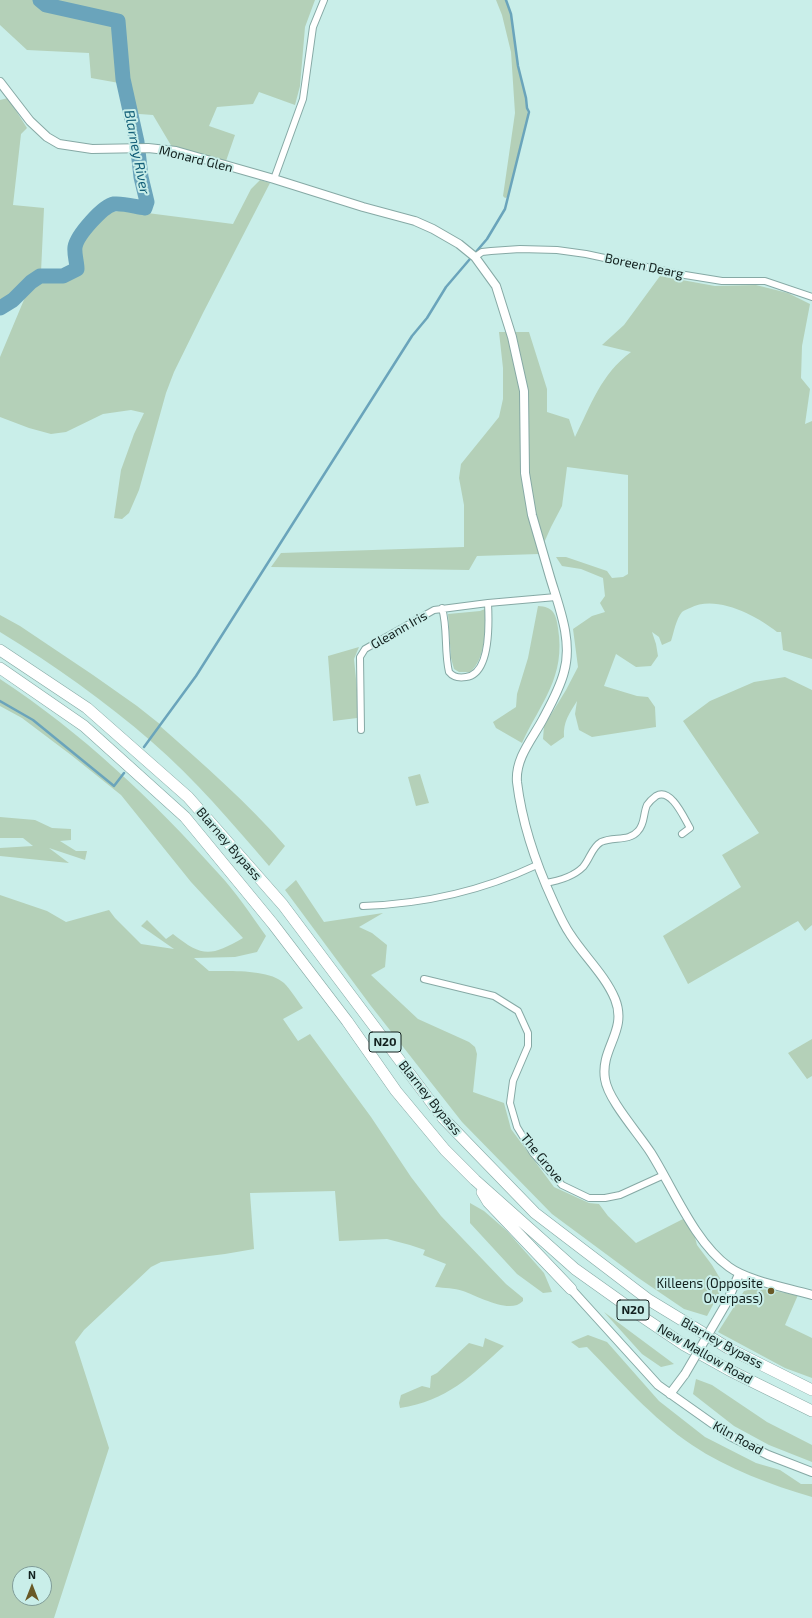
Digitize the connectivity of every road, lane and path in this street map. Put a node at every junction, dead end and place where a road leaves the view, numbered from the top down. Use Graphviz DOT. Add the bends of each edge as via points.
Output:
graph roads {
  1 [pos="324,0"];
  2 [pos="0,82"];
  3 [pos="274,179"];
  4 [pos="473,255"];
  5 [pos="812,297"];
  6 [pos="556,597"];
  7 [pos="488,603"];
  8 [pos="442,608"];
  9 [pos="0,650"];
  10 [pos="0,668"];
  11 [pos="361,730"];
  12 [pos="682,834"];
  13 [pos="537,865"];
  14 [pos="545,883"];
  15 [pos="363,906"];
  16 [pos="424,979"];
  17 [pos="664,1175"];
  18 [pos="475,1180"];
  19 [pos="739,1274"];
  20 [pos="571,1289"];
  21 [pos="812,1295"];
  22 [pos="811,1390"];
  23 [pos="670,1394"];
  24 [pos="812,1411"];
  25 [pos="812,1472"];
  1 -- 3 [label="street" via="313,27 303,99"];
  2 -- 3 [label="street, Monard Glen" via="30,121 47,137 66,146 176,151"];
  3 -- 4 [label="street, Monard Glen" via="414,220 452,239"];
  4 -- 5 [label="street, Boreen Dearg" via="520,249 557,250 722,281 766,281"];
  4 -- 6 [label="street, Monard Glen" via="496,286 512,337 524,391 525,473 532,515"];
  6 -- 7 [label="street, Gleann Iris"];
  6 -- 13 [label="street, Monard Glen" via="564,625 567,649 565,671 552,702 522,756 517,780"];
  7 -- 8 [label="street, Gleann Iris"];
  7 -- 8 [label="street, Gleann Iris" via="490,620 482,665 473,674 462,678 455,677 449,672 445,617"];
  8 -- 11 [label="street, Gleann Iris" via="434,610 362,653"];
  9 -- 22 [label="highway, Blarney Bypass / N20" via="87,708 188,797 283,905 443,1118 535,1213 649,1300 728,1348"];
  10 -- 18 [label="highway, Blarney Bypass / N20" via="84,726 185,817 273,924 396,1091 445,1150"];
  12 -- 14 [label="street" via="690,828 672,799 658,794 648,805 643,823 633,836 599,843 584,866 561,880"];
  13 -- 14 [label="street, Monard Glen"];
  13 -- 15 [label="street" via="496,883 464,892 411,903"];
  14 -- 17 [label="street, Monard Glen" via="569,934 609,986 618,1009 619,1025 606,1055 606,1087"];
  16 -- 17 [label="street, The Grove" via="494,996 518,1011 528,1033 528,1046 513,1081 510,1103 517,1127 533,1153 562,1185 589,1198 605,1198 620,1195"];
  17 -- 19 [label="street, Monard Glen" via="714,1254"];
  18 -- 20 [label="highway, N20" via="488,1202"];
  18 -- 24 [label="highway, New Mallow Road / N20" via="575,1269 622,1303 684,1345"];
  19 -- 21 [label="street"];
  19 -- 23 [label="street, bridge" via="727,1302 685,1374"];
  20 -- 23 [label="street, Kiln Road" via="653,1379"];
  23 -- 25 [label="street, Kiln Road" via="730,1436 768,1455"];
}
